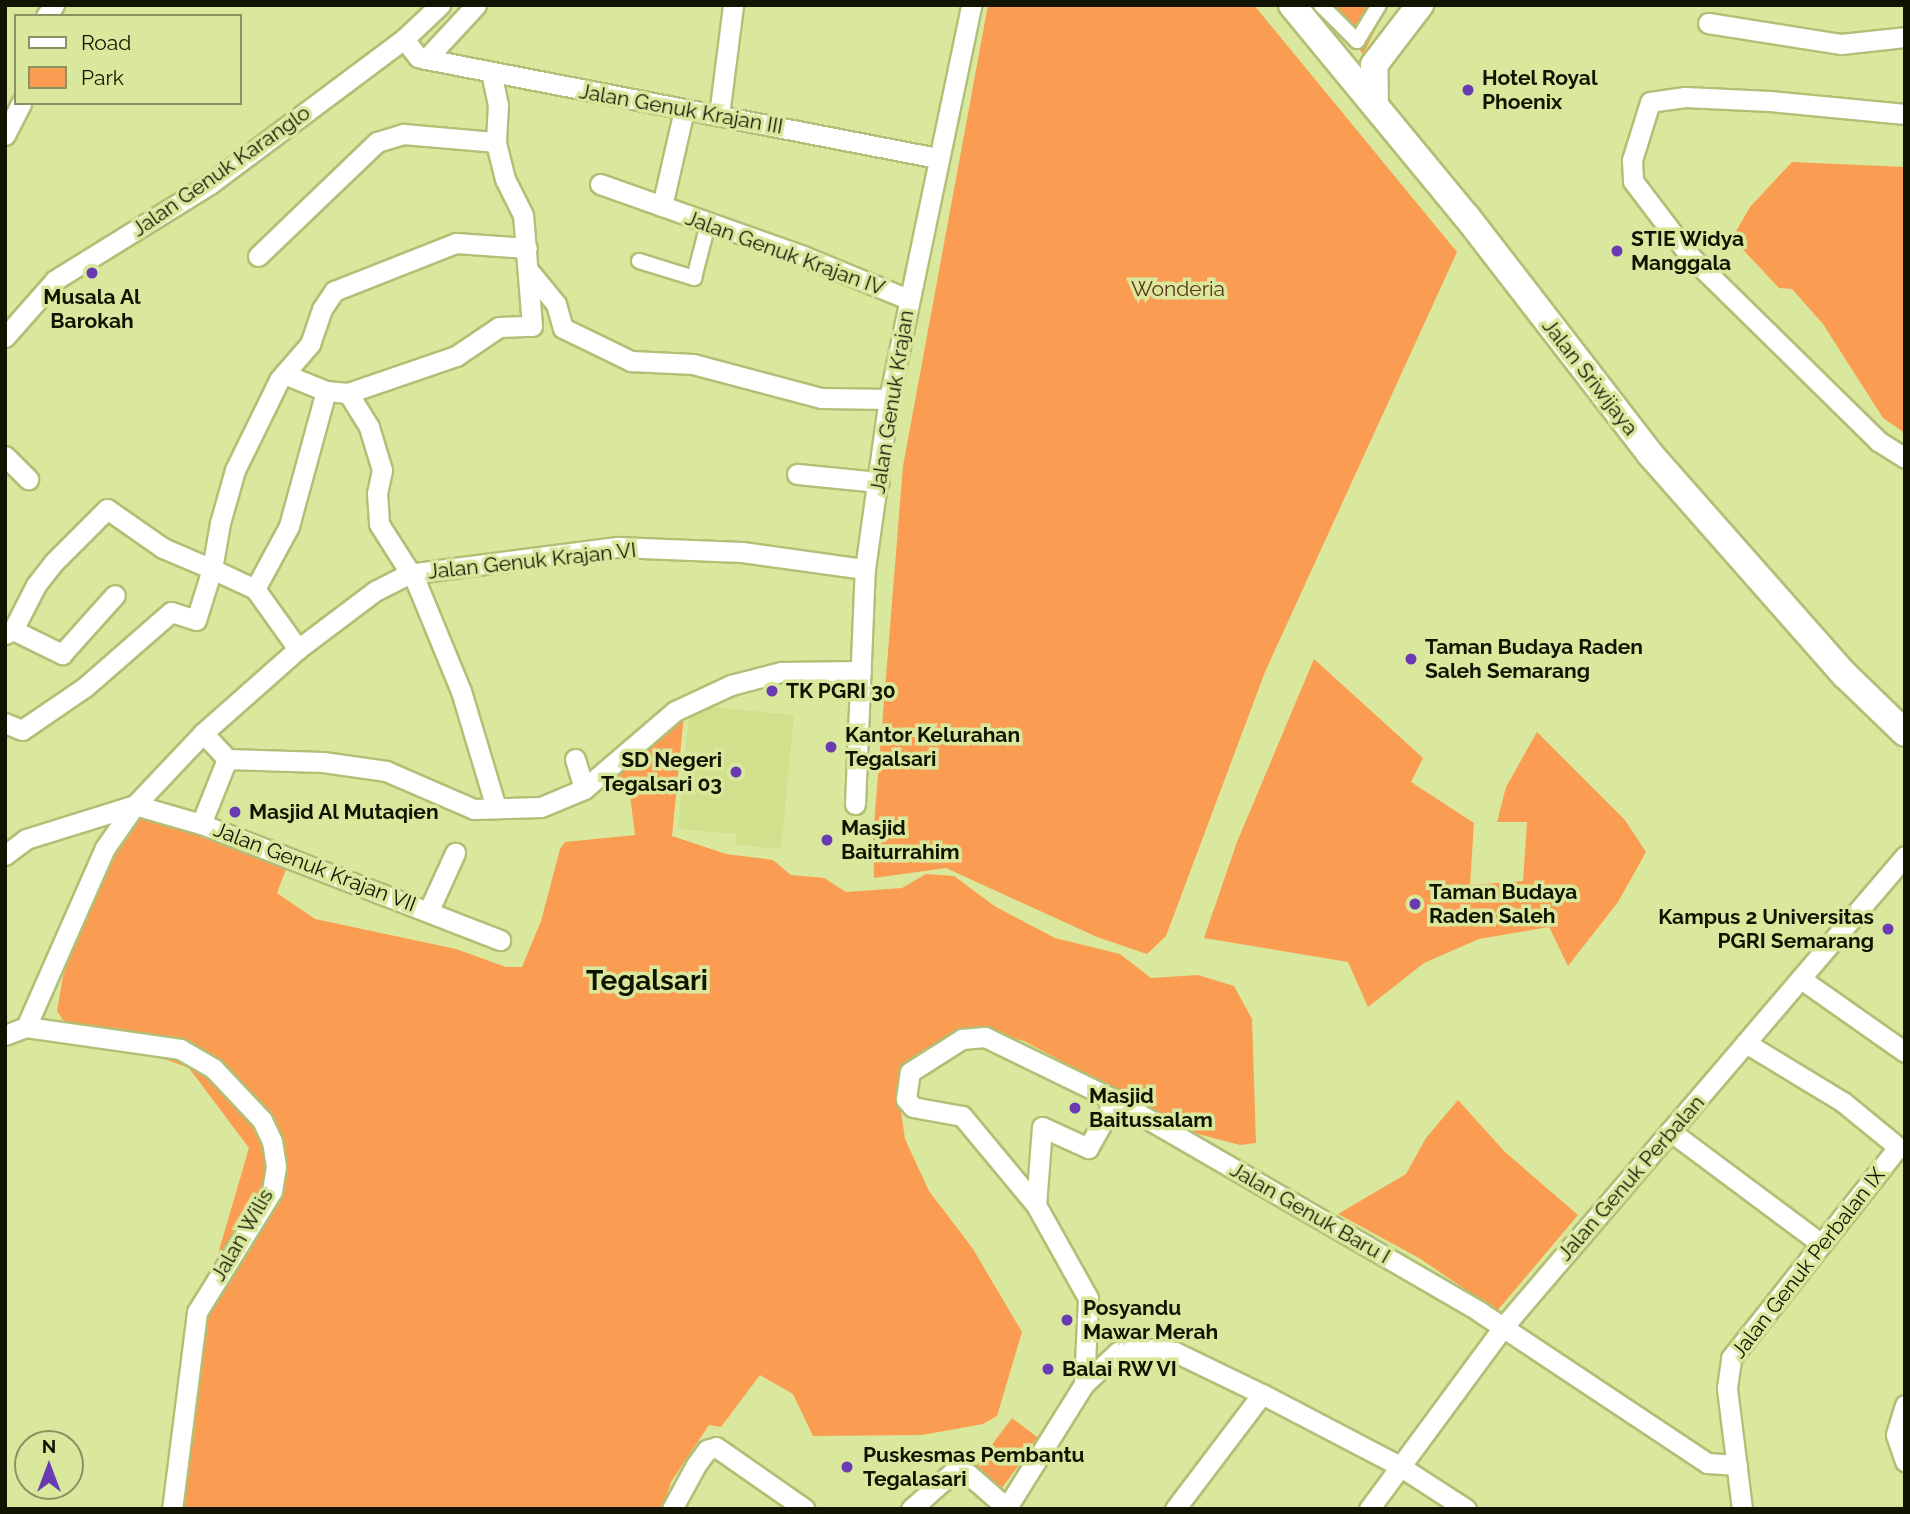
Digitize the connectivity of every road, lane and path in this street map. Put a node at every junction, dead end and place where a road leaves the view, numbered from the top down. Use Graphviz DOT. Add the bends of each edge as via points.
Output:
graph roads {
  1 [pos="440,5"];
  2 [pos="477,5"];
  3 [pos="733,5"];
  4 [pos="971,5"];
  5 [pos="1292,5"];
  6 [pos="1321,5"];
  7 [pos="1379,5"];
  8 [pos="1420,5"];
  9 [pos="1708,23"];
  10 [pos="1905,37"];
  11 [pos="414,50"];
  12 [pos="1374,65"];
  13 [pos="1347,71"];
  14 [pos="491,73"];
  15 [pos="1375,104"];
  16 [pos="20,105"];
  17 [pos="684,110"];
  18 [pos="1905,114"];
  19 [pos="719,115"];
  20 [pos="5,135"];
  21 [pos="496,142"];
  22 [pos="937,158"];
  23 [pos="600,184"];
  24 [pos="662,206"];
  25 [pos="708,224"];
  26 [pos="527,248"];
  27 [pos="258,257"];
  28 [pos="639,261"];
  29 [pos="528,270"];
  30 [pos="908,299"];
  31 [pos="5,337"];
  32 [pos="284,374"];
  33 [pos="326,391"];
  34 [pos="348,393"];
  35 [pos="889,399"];
  36 [pos="5,456"];
  37 [pos="1905,458"];
  38 [pos="797,474"];
  39 [pos="28,479"];
  40 [pos="879,482"];
  41 [pos="212,569"];
  42 [pos="865,569"];
  43 [pos="408,574"];
  44 [pos="255,589"];
  45 [pos="115,595"];
  46 [pos="9,632"];
  47 [pos="298,649"];
  48 [pos="861,671"];
  49 [pos="5,723"];
  50 [pos="203,733"];
  51 [pos="1905,733"];
  52 [pos="227,759"];
  53 [pos="575,759"];
  54 [pos="584,789"];
  55 [pos="855,804"];
  56 [pos="135,805"];
  57 [pos="496,808"];
  58 [pos="201,824"];
  59 [pos="455,853"];
  60 [pos="5,855"];
  61 [pos="1905,856"];
  62 [pos="429,910"];
  63 [pos="500,940"];
  64 [pos="1801,979"];
  65 [pos="26,1027"];
  66 [pos="5,1035"];
  67 [pos="1746,1043"];
  68 [pos="1905,1052"];
  69 [pos="1115,1100"];
  70 [pos="1670,1131"];
  71 [pos="1903,1143"];
  72 [pos="1036,1205"];
  73 [pos="1819,1242"];
  74 [pos="1504,1326"];
  75 [pos="1084,1384"];
  76 [pos="1262,1394"];
  77 [pos="1905,1405"];
  78 [pos="1905,1461"];
  79 [pos="1398,1465"];
  80 [pos="1727,1465"];
  81 [pos="1006,1508"];
  82 [pos="172,1509"];
  83 [pos="672,1509"];
  84 [pos="805,1509"];
  85 [pos="911,1509"];
  86 [pos="1175,1509"];
  87 [pos="1369,1509"];
  88 [pos="1466,1509"];
  89 [pos="1742,1509"];
  1 -- 11 [label="street, Jalan Genuk Karanglo"];
  2 -- 11 [label="street"];
  3 -- 19 [label="street"];
  4 -- 22 [label="street, Jalan Genuk Krajan"];
  5 -- 13 [label="main road, Jalan Sriwijaya"];
  6 -- 7 [label="street" via="1357,41"];
  8 -- 12 [label="main road"];
  9 -- 10 [label="street" via="1840,44"];
  11 -- 14 [label="street, Jalan Genuk Krajan III"];
  11 -- 31 [label="street, Jalan Genuk Karanglo" via="55,280"];
  12 -- 13 [label="main road"];
  12 -- 15 [label="main road"];
  13 -- 15 [label="main road, Jalan Sriwijaya"];
  14 -- 17 [label="street, Jalan Genuk Krajan III"];
  14 -- 21 [label="street" via="498,105"];
  15 -- 51 [label="main road, Jalan Sriwijaya" via="1650,454 1845,675"];
  16 -- 20 [label="street"];
  17 -- 19 [label="street, Jalan Genuk Krajan III"];
  17 -- 24 [label="street, Jalan Genuk Krajan IV"];
  18 -- 37 [label="street" via="1685,97 1650,102 1632,160 1633,181 1690,256 1878,441"];
  19 -- 22 [label="street, Jalan Genuk Krajan III"];
  21 -- 26 [label="street" via="505,178 523,215"];
  21 -- 27 [label="street" via="404,134 377,142"];
  22 -- 30 [label="street, Jalan Genuk Krajan"];
  23 -- 24 [label="street, Jalan Genuk Krajan IV"];
  24 -- 25 [label="street, Jalan Genuk Krajan IV"];
  25 -- 28 [label="street" via="694,278"];
  25 -- 30 [label="street, Jalan Genuk Krajan IV"];
  26 -- 29 [label="street"];
  26 -- 32 [label="street" via="456,243 334,291 322,309 310,344"];
  29 -- 34 [label="street" via="532,326 499,327 456,356"];
  29 -- 35 [label="street" via="539,289 556,304 563,328 631,361 694,364 821,397"];
  30 -- 35 [label="street, Jalan Genuk Krajan"];
  32 -- 33 [label="street"];
  32 -- 41 [label="street" via="234,470"];
  33 -- 34 [label="street"];
  33 -- 44 [label="street" via="289,526"];
  34 -- 43 [label="street" via="369,427 382,470 377,494 379,524"];
  35 -- 40 [label="street, Jalan Genuk Krajan"];
  36 -- 39 [label="street"];
  38 -- 40 [label="street"];
  40 -- 42 [label="street, Jalan Genuk Krajan"];
  41 -- 44 [label="street"];
  41 -- 46 [label="street" via="163,548 107,509 36,585"];
  41 -- 49 [label="street" via="195,620 171,612 75,694 22,730"];
  42 -- 43 [label="street, Jalan Genuk Krajan VI" via="763,553 617,547"];
  42 -- 48 [label="street, Jalan Genuk Krajan"];
  43 -- 47 [label="street, Jalan Genuk Krajan VI" via="375,590"];
  43 -- 57 [label="street, Jalan Genuk Krajan VI" via="416,582 461,691 486,762"];
  44 -- 47 [label="street"];
  45 -- 46 [label="street" via="62,654"];
  47 -- 50 [label="street, Jalan Genuk Krajan VI"];
  48 -- 54 [label="street" via="780,671 720,690 675,711"];
  48 -- 55 [label="street, Jalan Genuk Krajan"];
  50 -- 52 [label="street"];
  50 -- 56 [label="street, Jalan Genuk Krajan VI"];
  52 -- 57 [label="street" via="323,762 386,771 474,809"];
  52 -- 58 [label="street, Jalan Genuk Krajan VII"];
  53 -- 54 [label="street"];
  54 -- 57 [label="street" via="541,807"];
  56 -- 58 [label="street, Jalan Genuk Krajan VII"];
  56 -- 60 [label="street" via="26,839"];
  56 -- 65 [label="street, Jalan Genuk Krajan VI" via="105,848"];
  58 -- 62 [label="street, Jalan Genuk Krajan VII"];
  59 -- 62 [label="street"];
  61 -- 64 [label="street, Jalan Genuk Perbalan"];
  62 -- 63 [label="street, Jalan Genuk Krajan VII"];
  64 -- 67 [label="street, Jalan Genuk Perbalan"];
  64 -- 68 [label="street"];
  65 -- 66 [label="street, Jalan Wilis"];
  65 -- 82 [label="street, Jalan Wilis" via="180,1049 214,1069 262,1120 272,1141 276,1166 272,1191 197,1312"];
  67 -- 70 [label="street, Jalan Genuk Perbalan"];
  67 -- 71 [label="street"];
  69 -- 72 [label="street" via="1087,1149 1042,1128"];
  69 -- 72 [label="street, Jalan Genuk Baru I" via="1033,1056 974,1035 906,1076 908,1104 962,1116"];
  69 -- 74 [label="street, Jalan Genuk Baru I"];
  70 -- 73 [label="street"];
  70 -- 74 [label="street, Jalan Genuk Perbalan"];
  71 -- 73 [label="street, Jalan Genuk Perbalan IX"];
  72 -- 75 [label="street" via="1088,1298"];
  73 -- 80 [label="street, Jalan Genuk Perbalan IX" via="1731,1358"];
  74 -- 79 [label="street, Jalan Genuk Perbalan"];
  74 -- 80 [label="street, Jalan Genuk Baru I"];
  75 -- 76 [label="street" via="1118,1352 1156,1349 1175,1352"];
  75 -- 81 [label="street"];
  76 -- 79 [label="street"];
  76 -- 86 [label="street"];
  77 -- 78 [label="street" via="1896,1435"];
  79 -- 87 [label="street, Jalan Genuk Perbalan"];
  79 -- 88 [label="street"];
  80 -- 89 [label="street, Jalan Genuk Perbalan IX"];
  81 -- 85 [label="street" via="968,1474 952,1473"];
  83 -- 84 [label="street" via="696,1465 707,1450 716,1447"];
}
